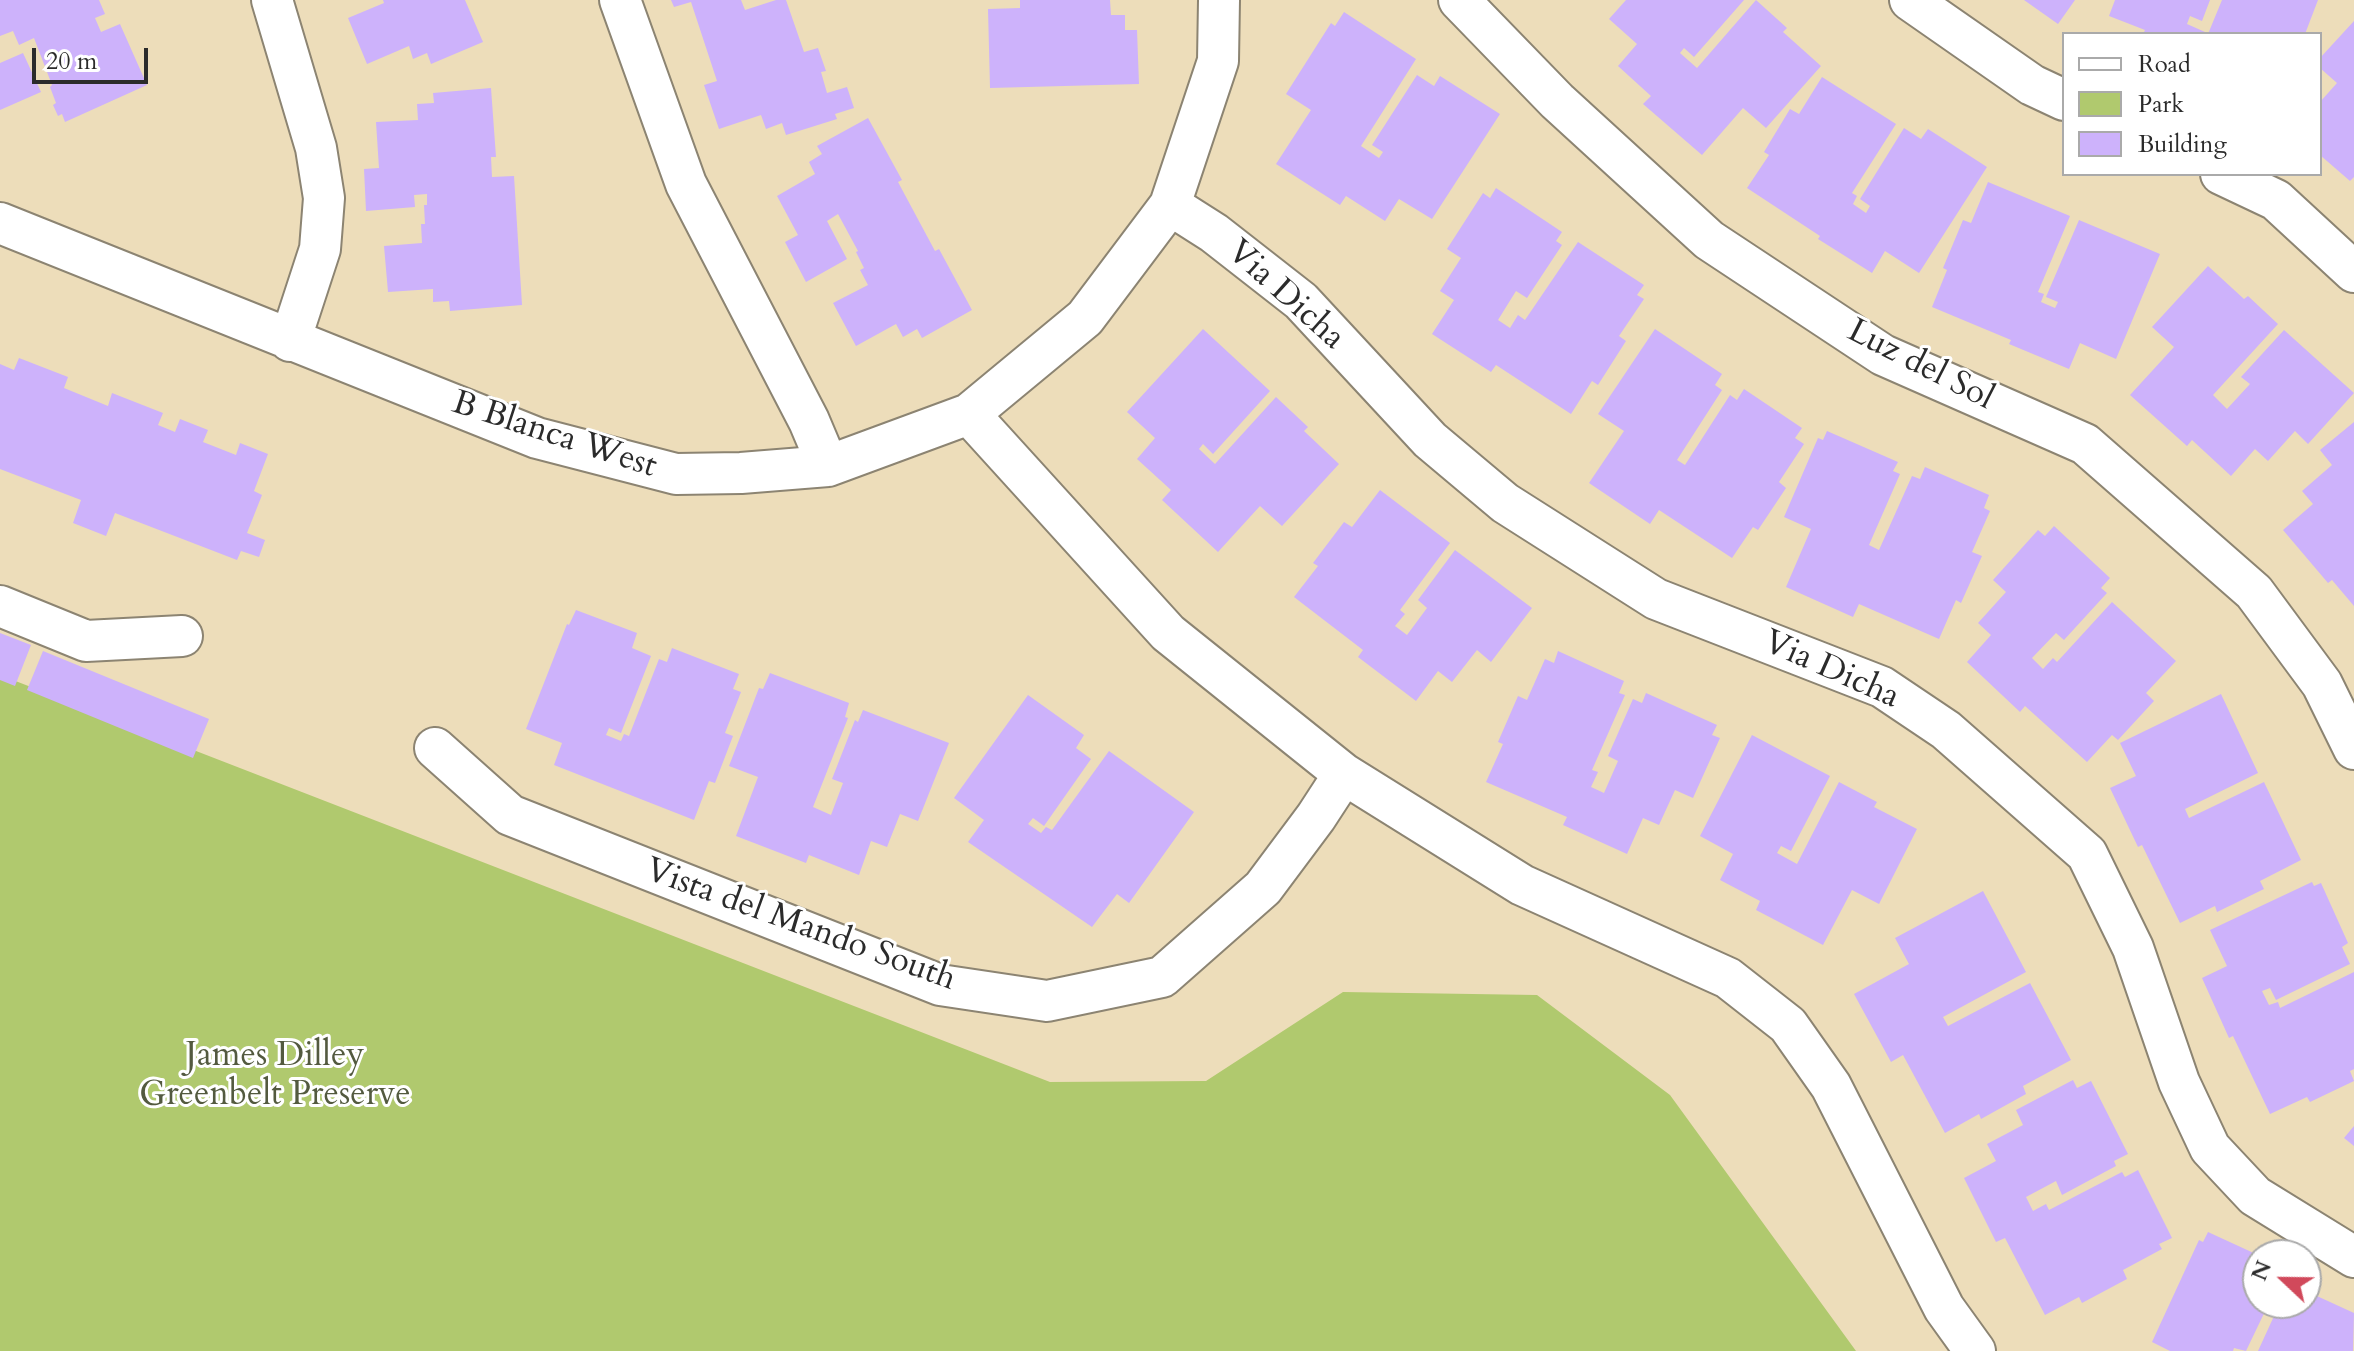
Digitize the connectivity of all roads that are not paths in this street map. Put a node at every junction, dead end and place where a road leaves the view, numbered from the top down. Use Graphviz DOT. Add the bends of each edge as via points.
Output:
graph roads {
  1 [pos="272,0"];
  2 [pos="620,0"];
  3 [pos="1219,0"];
  4 [pos="1459,0"];
  5 [pos="1910,0"];
  6 [pos="2062,99"];
  7 [pos="2225,176"];
  8 [pos="1170,205"];
  9 [pos="0,223"];
  10 [pos="2354,272"];
  11 [pos="290,341"];
  12 [pos="969,414"];
  13 [pos="828,466"];
  14 [pos="0,606"];
  15 [pos="182,636"];
  16 [pos="435,748"];
  17 [pos="2354,749"];
  18 [pos="1344,774"];
  19 [pos="2354,1257"];
  20 [pos="1975,1351"];
  1 -- 11 [label="street" via="316,148 324,198 320,249"];
  2 -- 13 [label="street" via="686,184"];
  3 -- 8 [label="street, B Blanca West" via="1218,61"];
  4 -- 17 [label="street, Luz del Sol" via="1557,101 1709,240 1883,355 2085,444 2254,592 2322,684"];
  5 -- 6 [label="street" via="2032,85"];
  7 -- 10 [label="street" via="2276,200"];
  8 -- 12 [label="street, B Blanca West" via="1085,318"];
  8 -- 19 [label="street, Via Dicha" via="1301,301 1430,440 1505,503 1656,599 1882,687 1946,730 2087,854 2133,948 2179,1082 2210,1148 2255,1196"];
  9 -- 11 [label="street, B Blanca West"];
  11 -- 13 [label="street, B Blanca West" via="537,438 676,474"];
  12 -- 13 [label="street, B Blanca West"];
  12 -- 18 [label="street" via="1168,633"];
  14 -- 15 [label="street" via="86,641"];
  16 -- 18 [label="street, Vista del Mando South" via="510,815 940,985 1047,1001 1162,977 1263,888"];
  18 -- 20 [label="street" via="1522,885 1728,978 1788,1025 1831,1086 1944,1308"];
}
